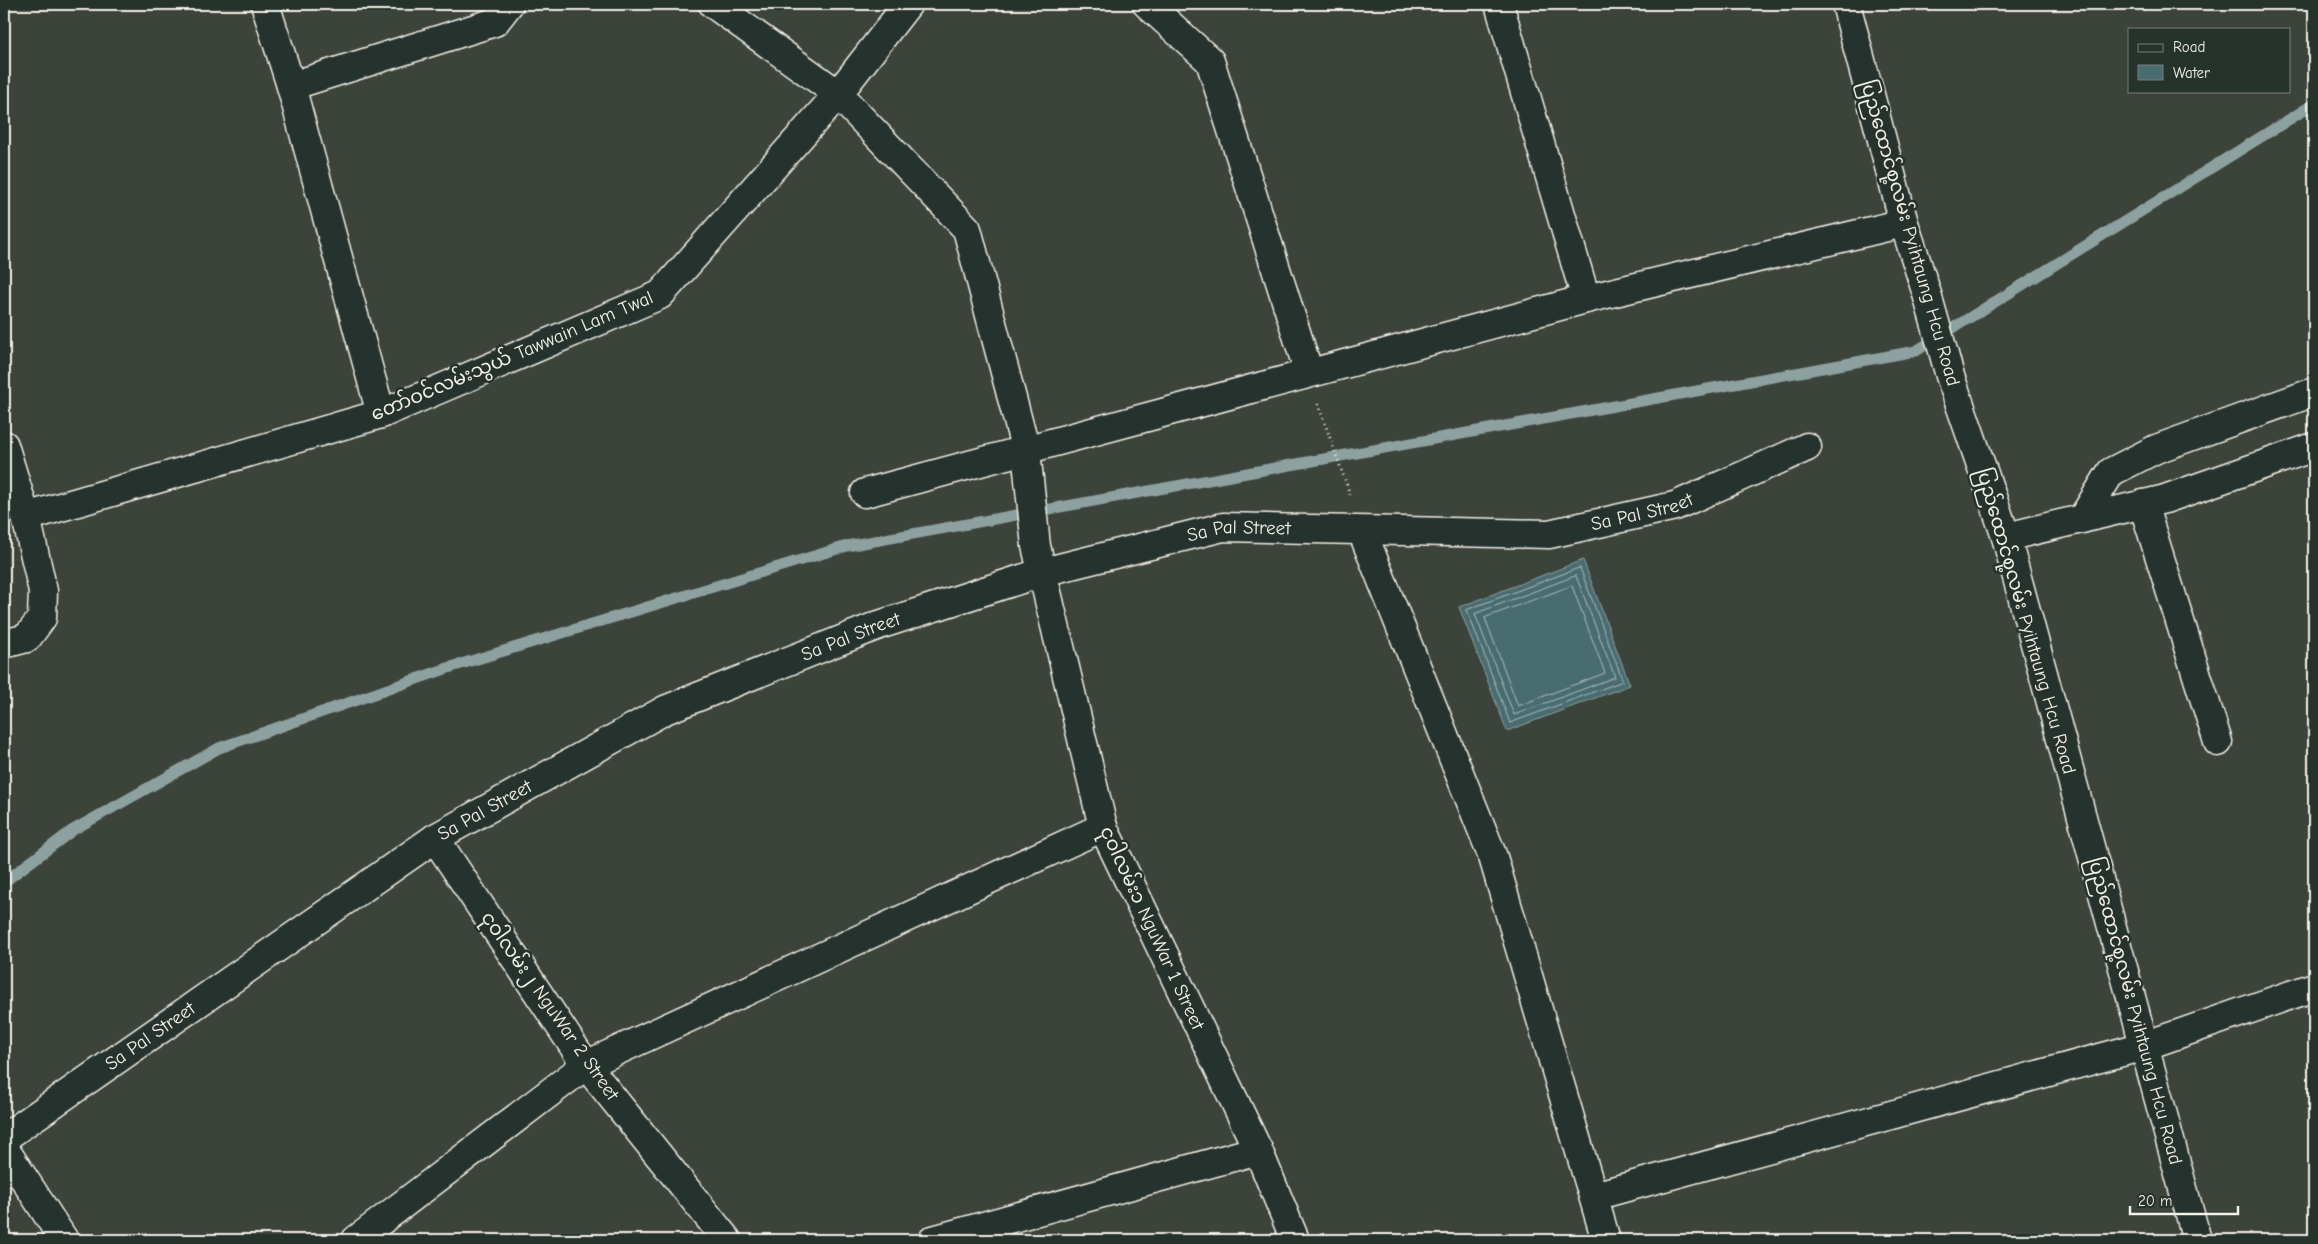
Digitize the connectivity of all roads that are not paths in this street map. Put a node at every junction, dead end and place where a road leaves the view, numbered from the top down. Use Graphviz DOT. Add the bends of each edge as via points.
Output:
graph roads {
  1 [pos="265,4"];
  2 [pos="509,4"];
  3 [pos="713,4"];
  4 [pos="908,4"];
  5 [pos="1147,4"];
  6 [pos="1499,4"];
  7 [pos="1846,4"];
  8 [pos="291,86"];
  9 [pos="838,94"];
  10 [pos="1904,223"];
  11 [pos="1586,299"];
  12 [pos="1309,374"];
  13 [pos="2314,392"];
  14 [pos="381,414"];
  15 [pos="4,445"];
  16 [pos="1807,447"];
  17 [pos="2314,448"];
  18 [pos="1026,451"];
  19 [pos="866,493"];
  20 [pos="2143,504"];
  21 [pos="26,517"];
  22 [pos="2082,519"];
  23 [pos="1362,531"];
  24 [pos="2006,538"];
  25 [pos="1039,559"];
  26 [pos="4,644"];
  27 [pos="2218,742"];
  28 [pos="1103,827"];
  29 [pos="435,838"];
  30 [pos="2314,988"];
  31 [pos="2144,1046"];
  32 [pos="586,1065"];
  33 [pos="4,1138"];
  34 [pos="4,1148"];
  35 [pos="1258,1150"];
  36 [pos="1594,1196"];
  37 [pos="64,1240"];
  38 [pos="356,1240"];
  39 [pos="727,1240"];
  40 [pos="934,1240"];
  41 [pos="1295,1240"];
  42 [pos="1606,1240"];
  43 [pos="2197,1240"];
  1 -- 8 [label="street"];
  2 -- 8 [label="street" via="495,22"];
  3 -- 9 [label="street, ငုဝါလမ်း၁ NguWar 1 Street"];
  4 -- 9 [label="street, တော်ဝင်လမ်းသွယ် Tawwain Lam Twal"];
  5 -- 12 [label="street" via="1210,61"];
  6 -- 11 [label="street"];
  7 -- 10 [label="street, ပြည်ထောင်စု့လမ်း Pyihtaung Hcu Road"];
  8 -- 14 [label="street"];
  9 -- 14 [label="street, တော်ဝင်လမ်းသွယ် Tawwain Lam Twal" via="660,294"];
  9 -- 18 [label="street, ငုဝါလမ်း၁ NguWar 1 Street" via="967,229"];
  10 -- 11 [label="street"];
  10 -- 24 [label="street, ပြည်ထောင်စု့လမ်း Pyihtaung Hcu Road" via="1950,376"];
  11 -- 12 [label="street"];
  12 -- 18 [label="street"];
  13 -- 22 [label="street" via="2156,449 2111,472"];
  14 -- 21 [label="street, တော်ဝင်လမ်းသွယ် Tawwain Lam Twal"];
  15 -- 21 [label="street"];
  16 -- 23 [label="street, Sa Pal Street" via="1675,506 1549,534"];
  17 -- 20 [label="street"];
  18 -- 19 [label="street"];
  18 -- 25 [label="street, ငုဝါလမ်း၁ NguWar 1 Street"];
  20 -- 22 [label="street"];
  20 -- 27 [label="street"];
  21 -- 26 [label="street" via="43,591 42,618 27,638"];
  22 -- 24 [label="street"];
  23 -- 25 [label="street, Sa Pal Street" via="1223,527"];
  23 -- 36 [label="street" via="1493,858"];
  24 -- 31 [label="street, ပြည်ထောင်စု့လမ်း Pyihtaung Hcu Road"];
  25 -- 28 [label="street, ငုဝါလမ်း၁ NguWar 1 Street"];
  25 -- 29 [label="street, Sa Pal Street" via="665,710"];
  28 -- 32 [label="street"];
  28 -- 35 [label="street, ငုဝါလမ်း၁ NguWar 1 Street"];
  29 -- 32 [label="street, ငုဝါလမ်း၂ NguWar 2 Street"];
  29 -- 33 [label="street, Sa Pal Street"];
  30 -- 31 [label="street"];
  31 -- 36 [label="street"];
  31 -- 43 [label="street, ပြည်ထောင်စု့လမ်း Pyihtaung Hcu Road"];
  32 -- 38 [label="street"];
  32 -- 39 [label="street, ငုဝါလမ်း၂ NguWar 2 Street"];
  34 -- 37 [label="street"];
  35 -- 40 [label="street"];
  35 -- 41 [label="street, ငုဝါလမ်း၁ NguWar 1 Street"];
  36 -- 42 [label="street"];
}
